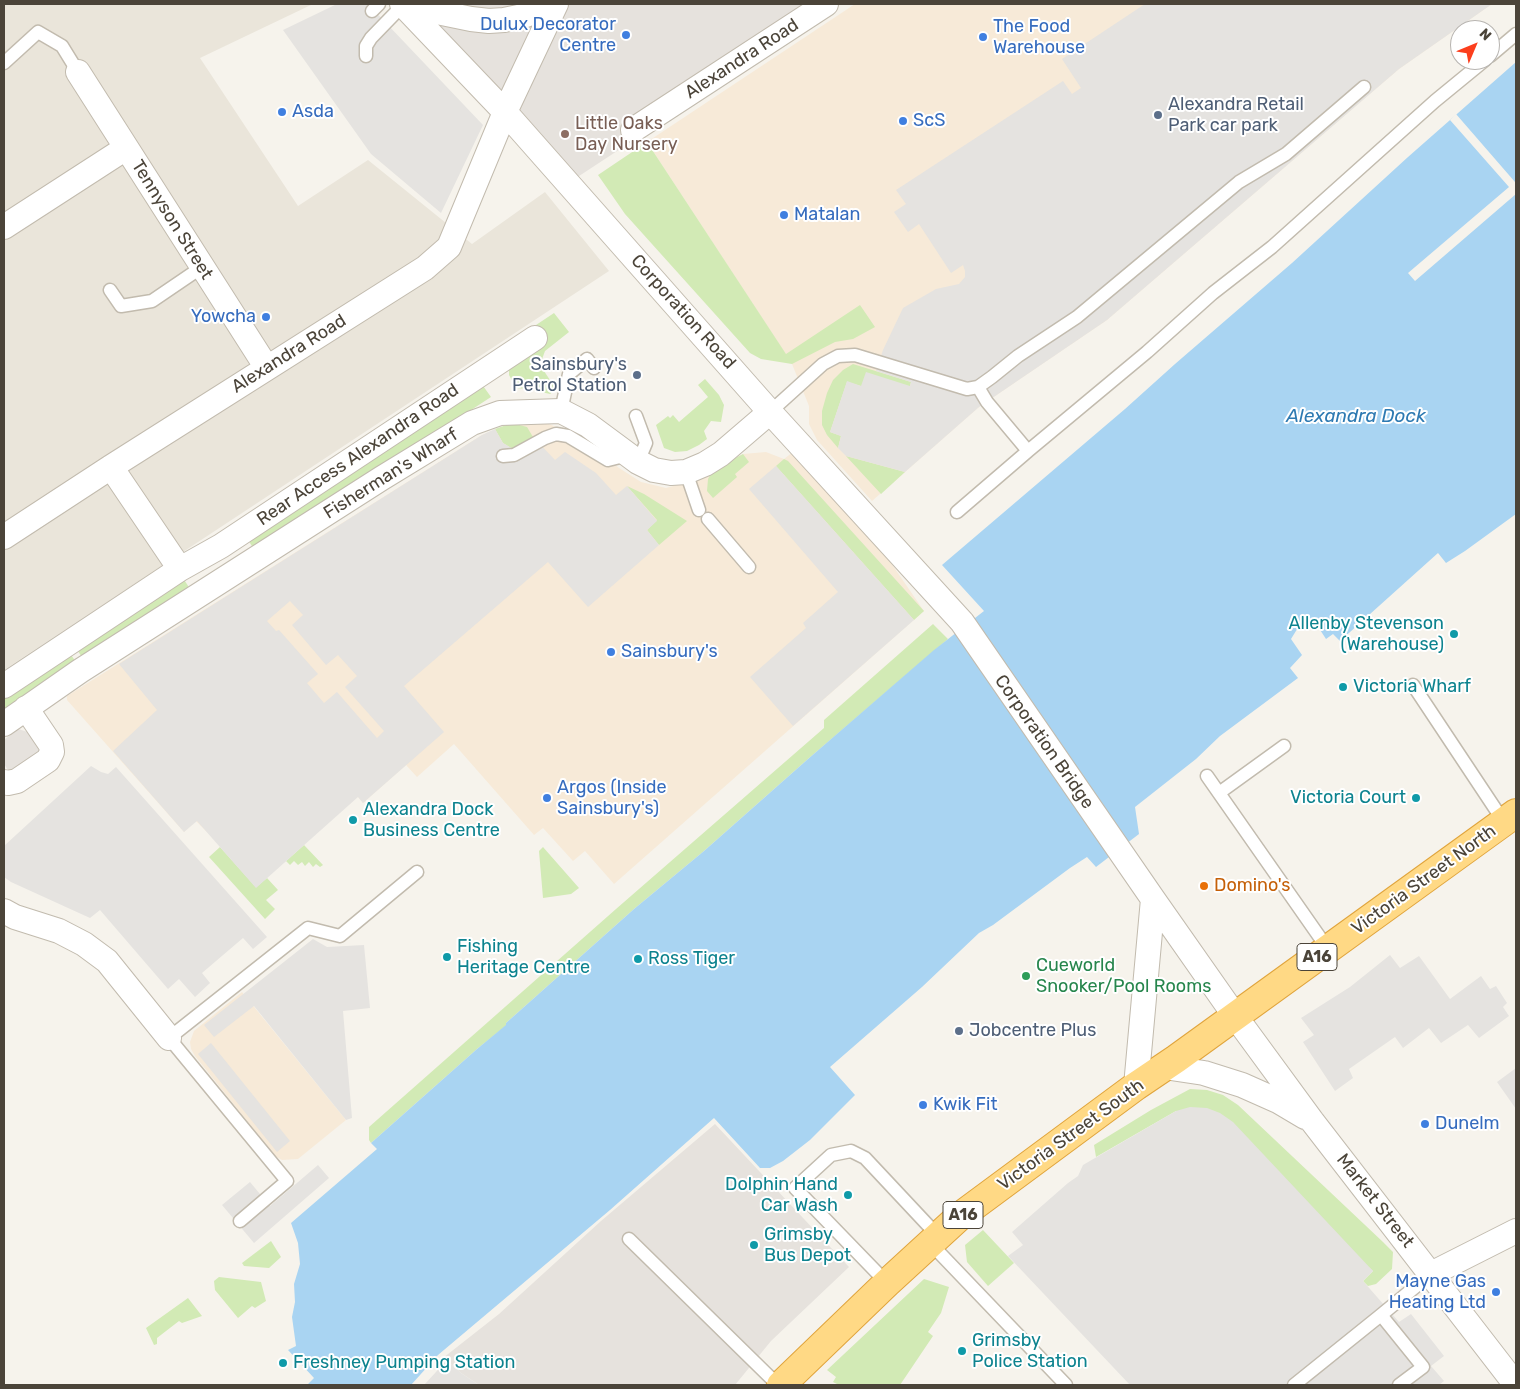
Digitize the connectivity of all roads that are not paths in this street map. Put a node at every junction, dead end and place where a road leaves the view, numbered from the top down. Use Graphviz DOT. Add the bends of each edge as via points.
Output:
graph roads {
  1 [pos="403,4"];
  2 [pos="548,4"];
  3 [pos="556,4"];
  4 [pos="826,4"];
  5 [pos="1516,34"];
  6 [pos="1500,48"];
  7 [pos="366,56"];
  8 [pos="4,63"];
  9 [pos="1473,70"];
  10 [pos="78,72"];
  11 [pos="1364,87"];
  12 [pos="504,112"];
  13 [pos="633,130"];
  14 [pos="126,148"];
  15 [pos="4,227"];
  16 [pos="202,267"];
  17 [pos="110,290"];
  18 [pos="535,338"];
  19 [pos="267,368"];
  20 [pos="594,368"];
  21 [pos="978,387"];
  22 [pos="561,412"];
  23 [pos="770,412"];
  24 [pos="636,416"];
  25 [pos="1028,451"];
  26 [pos="503,456"];
  27 [pos="633,459"];
  28 [pos="111,467"];
  29 [pos="686,472"];
  30 [pos="957,512"];
  31 [pos="4,537"];
  32 [pos="749,567"];
  33 [pos="180,569"];
  34 [pos="962,622"];
  35 [pos="4,686"];
  36 [pos="1412,686"];
  37 [pos="26,708"];
  38 [pos="4,724"];
  39 [pos="1284,746"];
  40 [pos="1207,776"];
  41 [pos="4,782"];
  42 [pos="1219,793"];
  43 [pos="1510,818"];
  44 [pos="416,872"];
  45 [pos="1153,899"];
  46 [pos="4,911"];
  47 [pos="1328,949"];
  48 [pos="1235,1016"];
  49 [pos="169,1038"];
  50 [pos="1164,1067"];
  51 [pos="1136,1086"];
  52 [pos="1312,1122"];
  53 [pos="240,1221"];
  54 [pos="1516,1231"];
  55 [pos="629,1239"];
  56 [pos="935,1240"];
  57 [pos="1431,1274"];
  58 [pos="887,1283"];
  59 [pos="1381,1315"];
  60 [pos="780,1385"];
  61 [pos="1066,1385"];
  62 [pos="1294,1385"];
  63 [pos="1399,1385"];
  64 [pos="1516,1385"];
  1 -- 2 [label="street" via="489,21 523,16"];
  1 -- 7 [label="lane" via="371,38 366,46"];
  1 -- 12 [label="street, Corporation Road"];
  3 -- 12 [label="street, Alexandra Road"];
  4 -- 13 [label="street, Alexandra Road"];
  5 -- 6 [label="lane"];
  8 -- 10 [label="lane" via="38,32 62,46"];
  9 -- 25 [label="lane" via="1272,247 1213,293"];
  10 -- 14 [label="street, Tennyson Street"];
  11 -- 21 [label="lane" via="1286,154 1239,182 1077,317"];
  12 -- 19 [label="street, Alexandra Road" via="449,247 425,268"];
  12 -- 23 [label="street, Corporation Road"];
  14 -- 15 [label="street"];
  14 -- 16 [label="street, Tennyson Street"];
  16 -- 17 [label="lane" via="152,301 120,306"];
  16 -- 19 [label="street, Tennyson Street"];
  18 -- 33 [label="street, Rear Access Alexandra Road" via="221,546"];
  19 -- 28 [label="street, Alexandra Road"];
  20 -- 22 [label="lane" via="587,359 569,374"];
  21 -- 23 [label="lane" via="967,389 855,354 838,356 824,364"];
  21 -- 25 [label="lane"];
  22 -- 27 [label="street, Fisherman's Wharf" via="588,424"];
  22 -- 37 [label="street, Fisherman's Wharf" via="500,413 472,423"];
  23 -- 29 [label="street, Fisherman's Wharf" via="722,454"];
  23 -- 34 [label="street, Corporation Road"];
  24 -- 27 [label="lane" via="646,443"];
  25 -- 30 [label="lane"];
  26 -- 27 [label="lane" via="514,455 556,434 568,436 608,460"];
  27 -- 29 [label="street, Fisherman's Wharf" via="654,470"];
  28 -- 31 [label="street, Alexandra Road"];
  28 -- 33 [label="street"];
  29 -- 32 [label="lane" via="703,514"];
  33 -- 35 [label="street, Rear Access Alexandra Road"];
  34 -- 45 [label="street, Corporation Bridge"];
  36 -- 43 [label="lane"];
  37 -- 38 [label="street, Fisherman's Wharf"];
  37 -- 41 [label="street" via="51,745 52,752 48,760 17,781"];
  39 -- 42 [label="lane"];
  40 -- 42 [label="lane"];
  42 -- 47 [label="lane"];
  43 -- 47 [label="highway, Victoria Street North / A16"];
  44 -- 49 [label="lane" via="340,936 308,928"];
  45 -- 48 [label="street, Market Street"];
  45 -- 51 [label="street"];
  46 -- 49 [label="street" via="59,931 107,961"];
  47 -- 48 [label="highway, Victoria Street North / A16"];
  48 -- 50 [label="highway, Victoria Street South / A16"];
  48 -- 52 [label="street, Market Street"];
  49 -- 53 [label="lane" via="287,1181"];
  50 -- 51 [label="highway, Victoria Street South / A16"];
  50 -- 52 [label="street" via="1204,1073 1242,1085 1278,1101"];
  51 -- 56 [label="highway, Victoria Street South / A16" via="959,1217"];
  52 -- 57 [label="street, Market Street"];
  54 -- 57 [label="street"];
  55 -- 60 [label="lane"];
  56 -- 58 [label="highway, Victoria Street South / A16"];
  56 -- 58 [label="lane" via="865,1158 851,1152 830,1155 795,1188"];
  56 -- 61 [label="lane"];
  57 -- 59 [label="lane"];
  57 -- 64 [label="street, Market Street"];
  58 -- 60 [label="highway, Victoria Street South / A16"];
  59 -- 62 [label="lane"];
  59 -- 63 [label="lane" via="1423,1366"];
}
